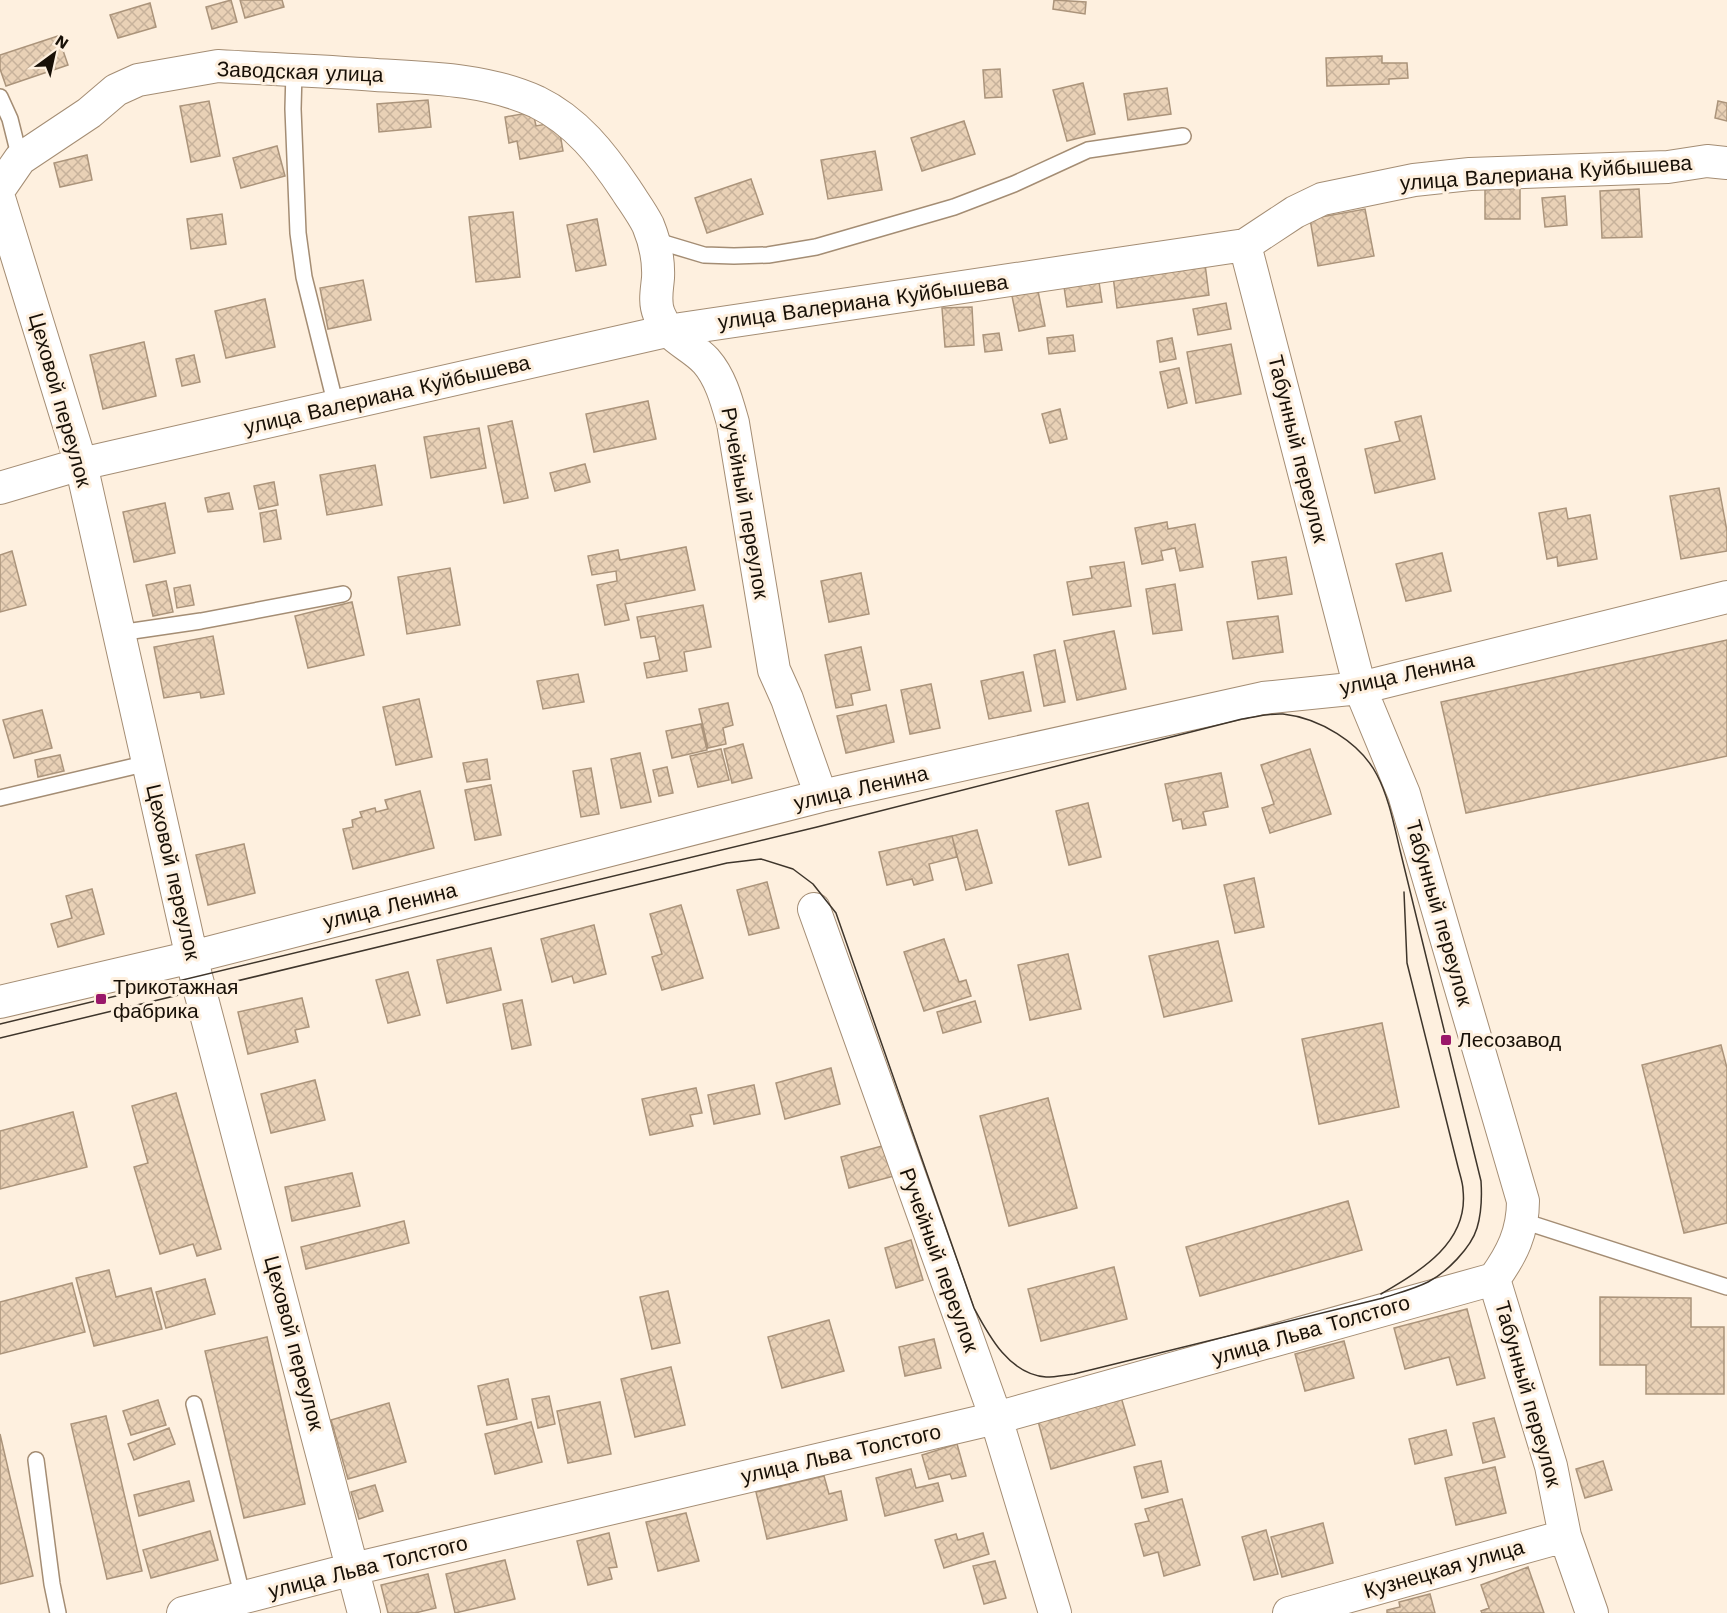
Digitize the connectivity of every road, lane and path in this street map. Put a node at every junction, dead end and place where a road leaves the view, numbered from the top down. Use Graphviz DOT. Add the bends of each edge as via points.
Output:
graph roads {
  1 [pos="294,71"];
  2 [pos="0,97"];
  3 [pos="1183,136"];
  4 [pos="20,159"];
  5 [pos="1727,163"];
  6 [pos="0,188"];
  7 [pos="0,201"];
  8 [pos="654,240"];
  9 [pos="1245,245"];
  10 [pos="667,331"];
  11 [pos="336,406"];
  12 [pos="81,464"];
  13 [pos="0,488"];
  14 [pos="343,594"];
  15 [pos="1727,597"];
  16 [pos="120,633"];
  17 [pos="1360,688"];
  18 [pos="148,763"];
  19 [pos="821,796"];
  20 [pos="0,798"];
  21 [pos="814,909"];
  22 [pos="192,957"];
  23 [pos="0,1002"];
  24 [pos="1523,1221"];
  25 [pos="1494,1279"];
  26 [pos="1727,1287"];
  27 [pos="194,1404"];
  28 [pos="996,1418"];
  29 [pos="36,1460"];
  30 [pos="1565,1536"];
  31 [pos="353,1569"];
  32 [pos="243,1598"];
  33 [pos="58,1613"];
  34 [pos="183,1613"];
  35 [pos="364,1613"];
  36 [pos="1055,1613"];
  37 [pos="1288,1613"];
  38 [pos="1592,1613"];
  1 -- 4 [label="street, Заводская улица" via="218,66 138,80 116,90"];
  1 -- 8 [label="street, Заводская улица" via="452,79 536,102 561,116 590,141 647,223"];
  1 -- 11 [label="lane" via="304,278"];
  2 -- 4 [label="lane"];
  3 -- 8 [label="lane" via="1088,150 954,207 816,247 768,255 704,255"];
  4 -- 6 [label="street, Заводская улица"];
  5 -- 9 [label="street, улица Валериана Куйбышева" via="1707,161 1668,167 1470,174 1414,180 1322,199"];
  7 -- 12 [label="street, Цеховой переулок"];
  8 -- 10 [label="street" via="658,312"];
  9 -- 10 [label="street, улица Валериана Куйбышева"];
  9 -- 17 [label="street, Табунный переулок"];
  10 -- 11 [label="street, улица Валериана Куйбышева"];
  10 -- 19 [label="street, Ручейный переулок" via="706,361 725,396 733,423 774,670"];
  11 -- 12 [label="street, улица Валериана Куйбышева"];
  12 -- 13 [label="street, улица Валериана Куйбышева"];
  12 -- 16 [label="street, Цеховой переулок"];
  14 -- 16 [label="lane"];
  15 -- 17 [label="street, улица Ленина"];
  16 -- 18 [label="street, Цеховой переулок"];
  17 -- 19 [label="street, улица Ленина" via="1263,698"];
  17 -- 24 [label="street, Табунный переулок" via="1404,794 1523,1201"];
  18 -- 20 [label="lane"];
  18 -- 22 [label="street, Цеховой переулок"];
  19 -- 22 [label="street, улица Ленина"];
  21 -- 28 [label="street, Ручейный переулок"];
  22 -- 23 [label="street, улица Ленина"];
  22 -- 31 [label="street, Цеховой переулок"];
  24 -- 25 [label="street, Табунный переулок" via="1514,1247"];
  24 -- 26 [label="lane"];
  25 -- 28 [label="street, улица Льва Толстого"];
  25 -- 30 [label="street, Табунный переулок" via="1551,1466"];
  27 -- 32 [label="lane"];
  28 -- 31 [label="street, улица Льва Толстого"];
  28 -- 36 [label="street, Ручейный переулок"];
  29 -- 33 [label="lane"];
  30 -- 37 [label="street, Кузнецкая улица"];
  30 -- 38 [label="street, Табунный переулок"];
  31 -- 32 [label="street, улица Льва Толстого"];
  31 -- 35 [label="street, Цеховой переулок"];
  32 -- 34 [label="street, улица Льва Толстого"];
}
